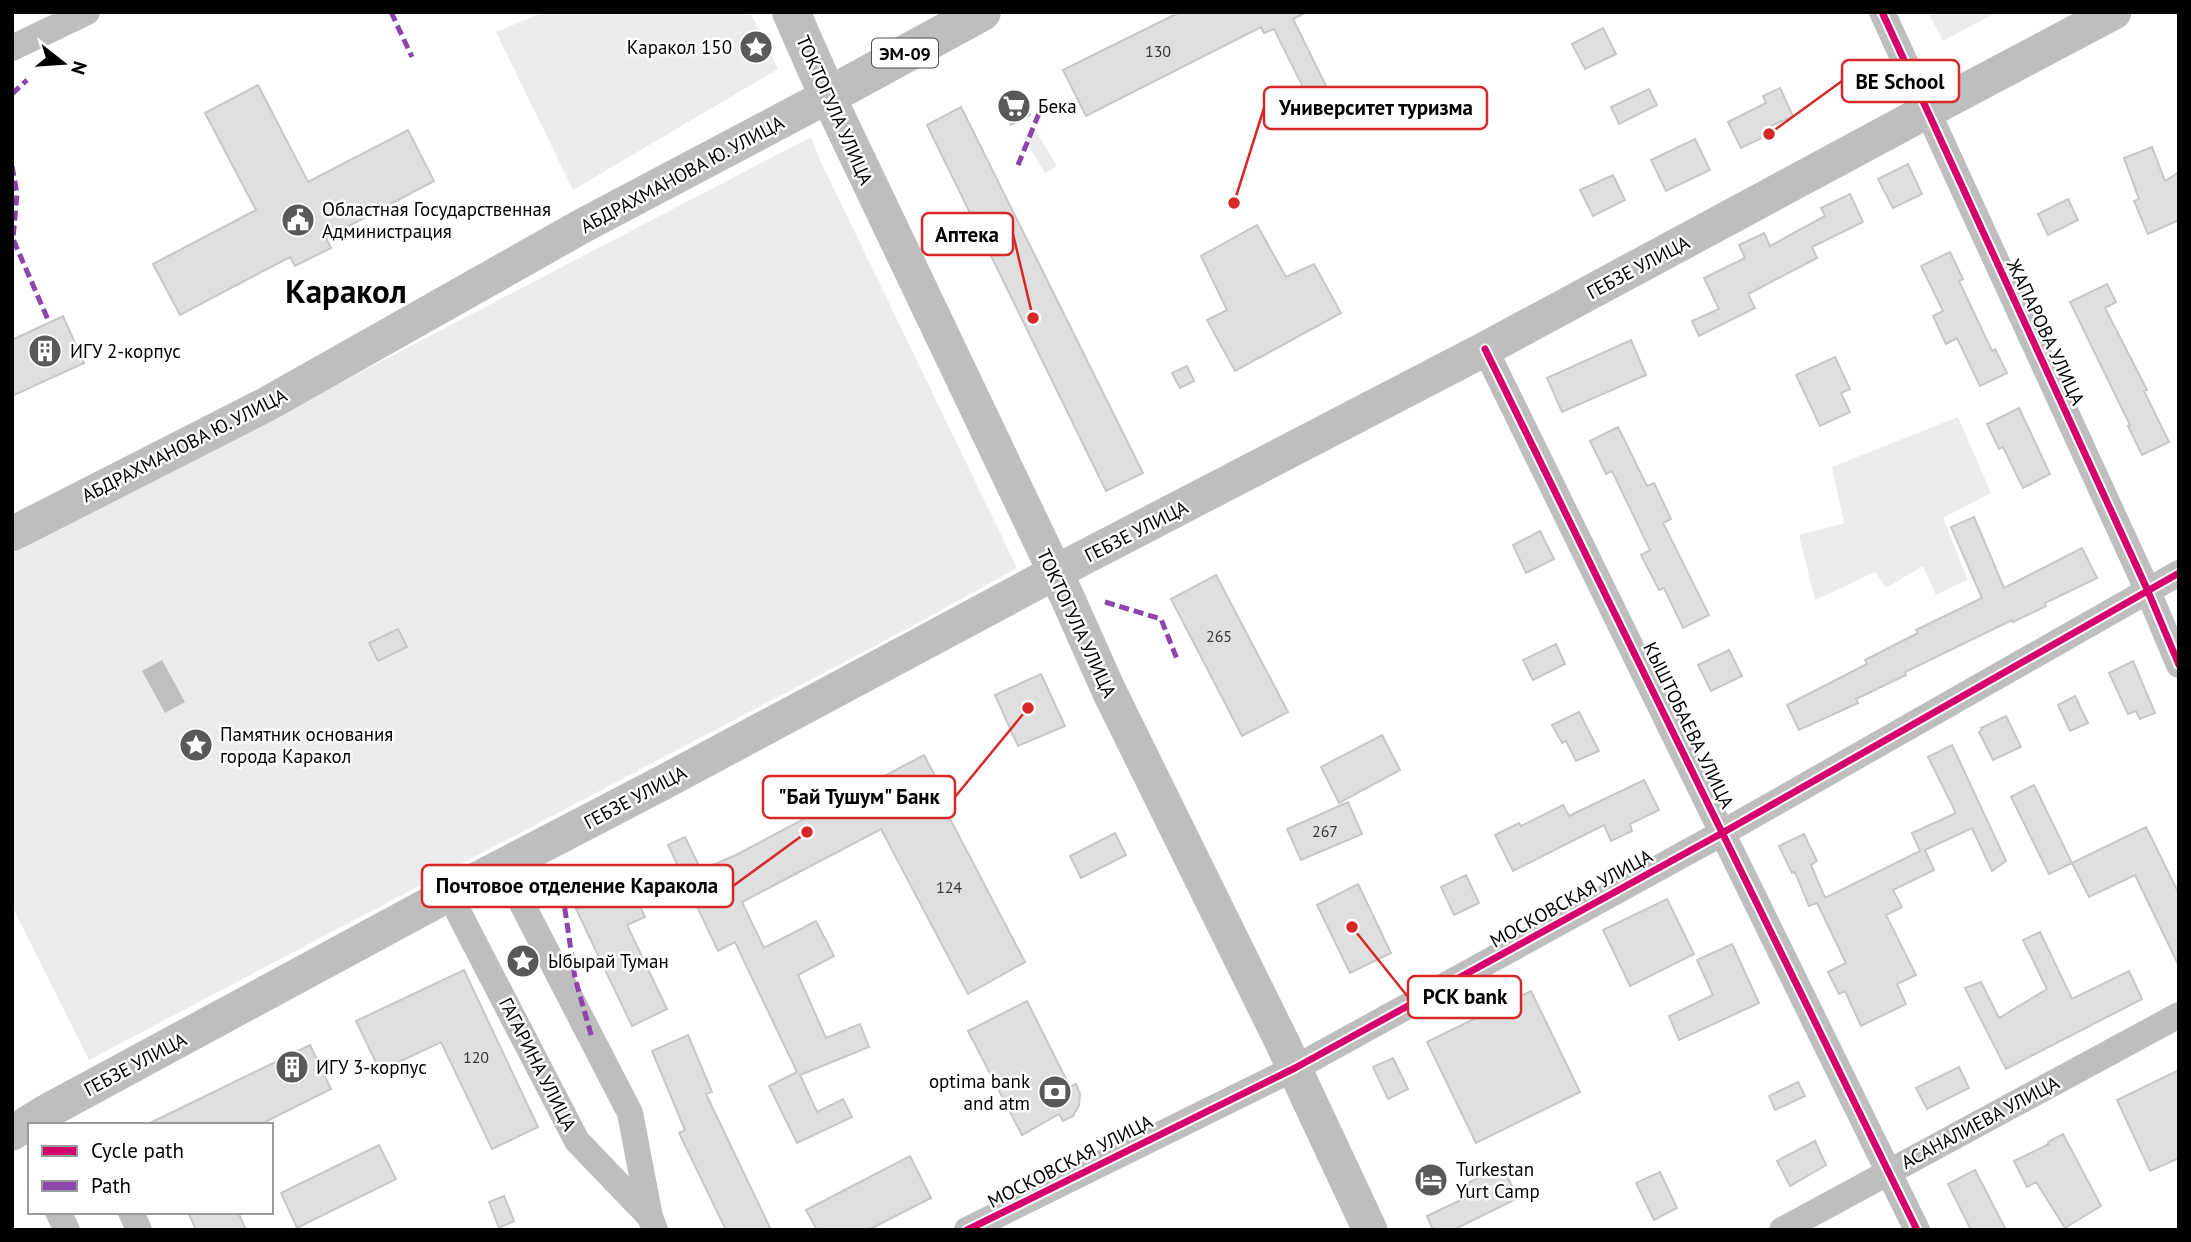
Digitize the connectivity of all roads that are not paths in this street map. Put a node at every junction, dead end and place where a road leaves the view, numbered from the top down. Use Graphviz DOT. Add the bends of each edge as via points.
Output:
graph roads {
  1 [pos="87,12"];
  2 [pos="791,12"];
  3 [pos="982,12"];
  4 [pos="1882,12"];
  5 [pos="2114,12"];
  6 [pos="12,48"];
  7 [pos="828,96"];
  8 [pos="1927,111"];
  9 [pos="1485,349"];
  10 [pos="12,534"];
  11 [pos="1054,573"];
  12 [pos="2179,573"];
  13 [pos="2147,589"];
  14 [pos="2179,665"];
  15 [pos="1724,832"];
  16 [pos="503,867"];
  17 [pos="449,894"];
  18 [pos="2179,1015"];
  19 [pos="1294,1068"];
  20 [pos="54,1121"];
  21 [pos="1887,1171"];
  22 [pos="59,1214"];
  23 [pos="132,1214"];
  24 [pos="653,1223"];
  25 [pos="67,1230"];
  26 [pos="139,1230"];
  27 [pos="967,1230"];
  28 [pos="1370,1230"];
  29 [pos="1782,1230"];
  30 [pos="1917,1230"];
  1 -- 6 [label="street"];
  2 -- 7 [label="highway, ТОКТОГУЛА УЛИЦА"];
  3 -- 7 [label="highway, АБДРАХМАНОВА Ю. УЛИЦА / ЭМ-09"];
  4 -- 8 [label="street, ЖАПАРОВА УЛИЦА"];
  5 -- 8 [label="main road, ГЕБЗЕ УЛИЦА"];
  7 -- 10 [label="main road, АБДРАХМАНОВА Ю. УЛИЦА" via="584,225 267,404"];
  7 -- 11 [label="main road, ТОКТОГУЛА УЛИЦА"];
  8 -- 9 [label="main road, ГЕБЗЕ УЛИЦА"];
  8 -- 13 [label="street, ЖАПАРОВА УЛИЦА"];
  9 -- 11 [label="main road, ГЕБЗЕ УЛИЦА"];
  9 -- 15 [label="street, КЫШТОБАЕВА УЛИЦА"];
  11 -- 16 [label="main road, ГЕБЗЕ УЛИЦА"];
  11 -- 19 [label="main road, ТОКТОГУЛА УЛИЦА"];
  12 -- 13 [label="street, МОСКОВСКАЯ УЛИЦА"];
  13 -- 14 [label="street, ЖАПАРОВА УЛИЦА"];
  13 -- 15 [label="street, МОСКОВСКАЯ УЛИЦА"];
  15 -- 19 [label="street, МОСКОВСКАЯ УЛИЦА"];
  15 -- 21 [label="street, КЫШТОБАЕВА УЛИЦА"];
  16 -- 17 [label="main road, ГЕБЗЕ УЛИЦА"];
  16 -- 24 [label="street, ГАГАРИНА УЛИЦА" via="630,1113"];
  17 -- 20 [label="main road, ГЕБЗЕ УЛИЦА"];
  17 -- 24 [label="street, ГАГАРИНА УЛИЦА" via="577,1141"];
  18 -- 21 [label="street, АСАНАЛИЕВА УЛИЦА"];
  19 -- 27 [label="street, МОСКОВСКАЯ УЛИЦА"];
  19 -- 28 [label="main road, ТОКТОГУЛА УЛИЦА"];
  21 -- 29 [label="street, АСАНАЛИЕВА УЛИЦА"];
  21 -- 30 [label="street, КЫШТОБАЕВА УЛИЦА"];
  22 -- 25 [label="street"];
  23 -- 26 [label="street"];
}
